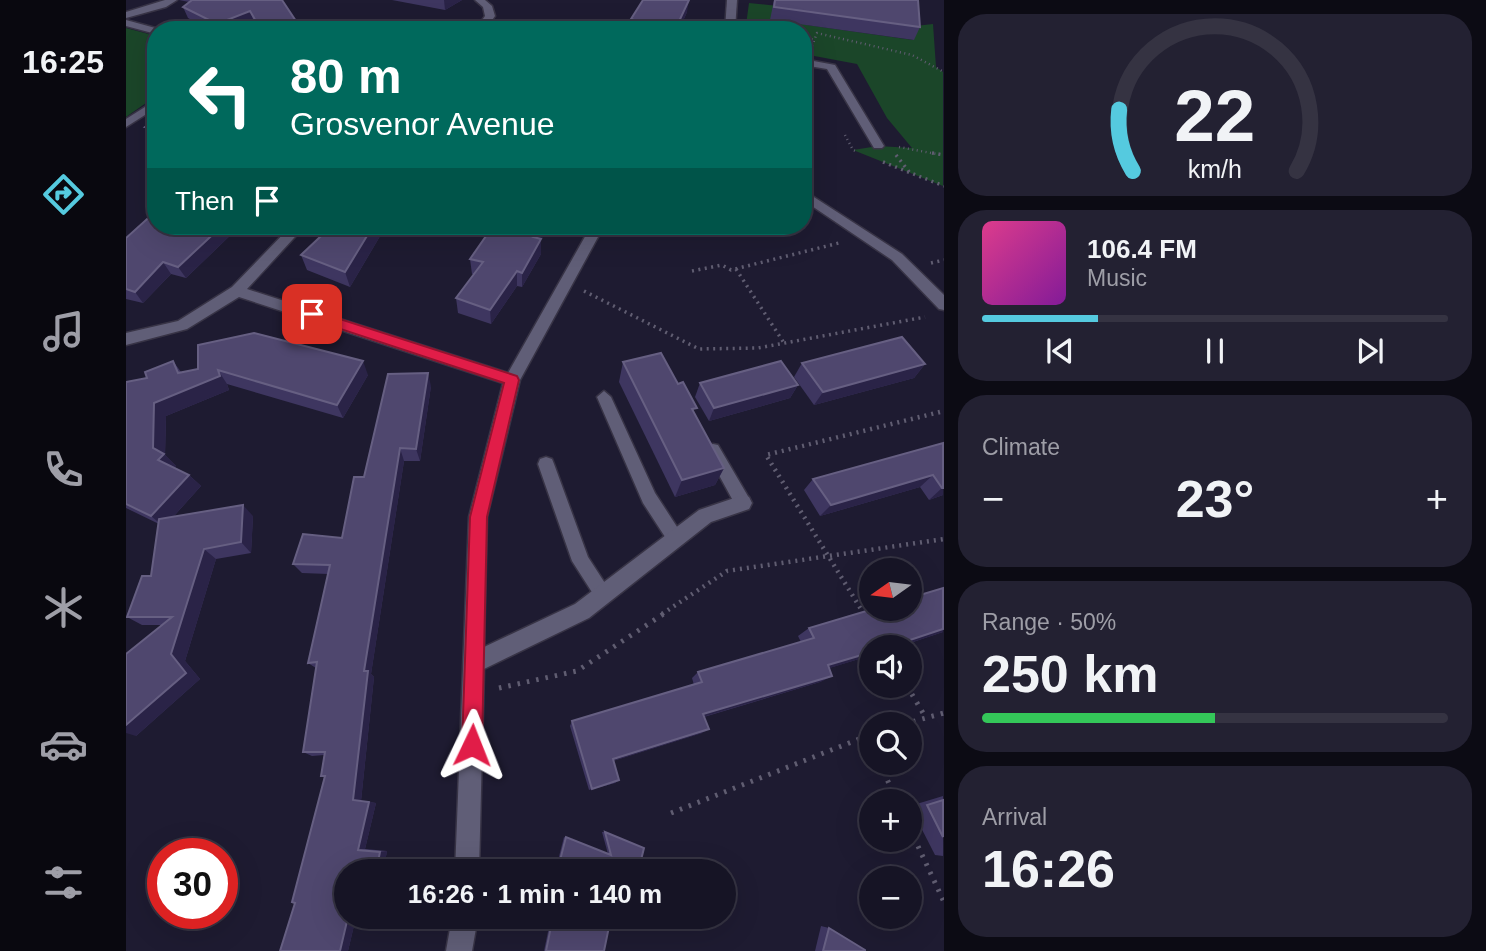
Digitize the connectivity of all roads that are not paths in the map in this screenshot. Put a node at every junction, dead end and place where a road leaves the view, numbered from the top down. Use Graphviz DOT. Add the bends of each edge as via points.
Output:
graph roads {
  1 [pos="480,0"];
  2 [pos="732,0"];
  3 [pos="167,3"];
  4 [pos="126,15"];
  5 [pos="156,21"];
  6 [pos="486,21"];
  7 [pos="731,21"];
  8 [pos="126,23"];
  9 [pos="147,28"];
  10 [pos="812,64"];
  11 [pos="147,109"];
  12 [pos="126,124"];
  13 [pos="878,146"];
  14 [pos="812,200"];
  15 [pos="290,235"];
  16 [pos="592,235"];
  17 [pos="237,291"];
  18 [pos="943,305"];
  19 [pos="126,339"];
  20 [pos="512,380"];
  21 [pos="604,397"];
  22 [pos="704,433"];
  23 [pos="546,464"];
  24 [pos="743,503"];
  25 [pos="675,538"];
  26 [pos="603,594"];
  27 [pos="476,662"];
  28 [pos="468,859"];
  29 [pos="463,929"];
  30 [pos="459,951"];
  1 -- 6 [label="street" via="487,6"];
  2 -- 7 [label="street"];
  3 -- 4 [label="street"];
  3 -- 5 [label="street"];
  8 -- 9 [label="street"];
  10 -- 13 [label="street" via="831,67"];
  11 -- 12 [label="street"];
  14 -- 18 [label="street" via="901,258"];
  15 -- 17 [label="street"];
  16 -- 20 [label="street"];
  17 -- 19 [label="street" via="182,325"];
  17 -- 20 [label="street"];
  20 -- 27 [label="street" via="478,517"];
  21 -- 25 [label="lane" via="649,498"];
  22 -- 24 [label="lane"];
  23 -- 26 [label="lane" via="581,561"];
  24 -- 25 [label="street" via="705,516"];
  25 -- 26 [label="street"];
  26 -- 27 [label="street" via="582,611"];
  27 -- 28 [label="street"];
  29 -- 30 [label="street"];
}
